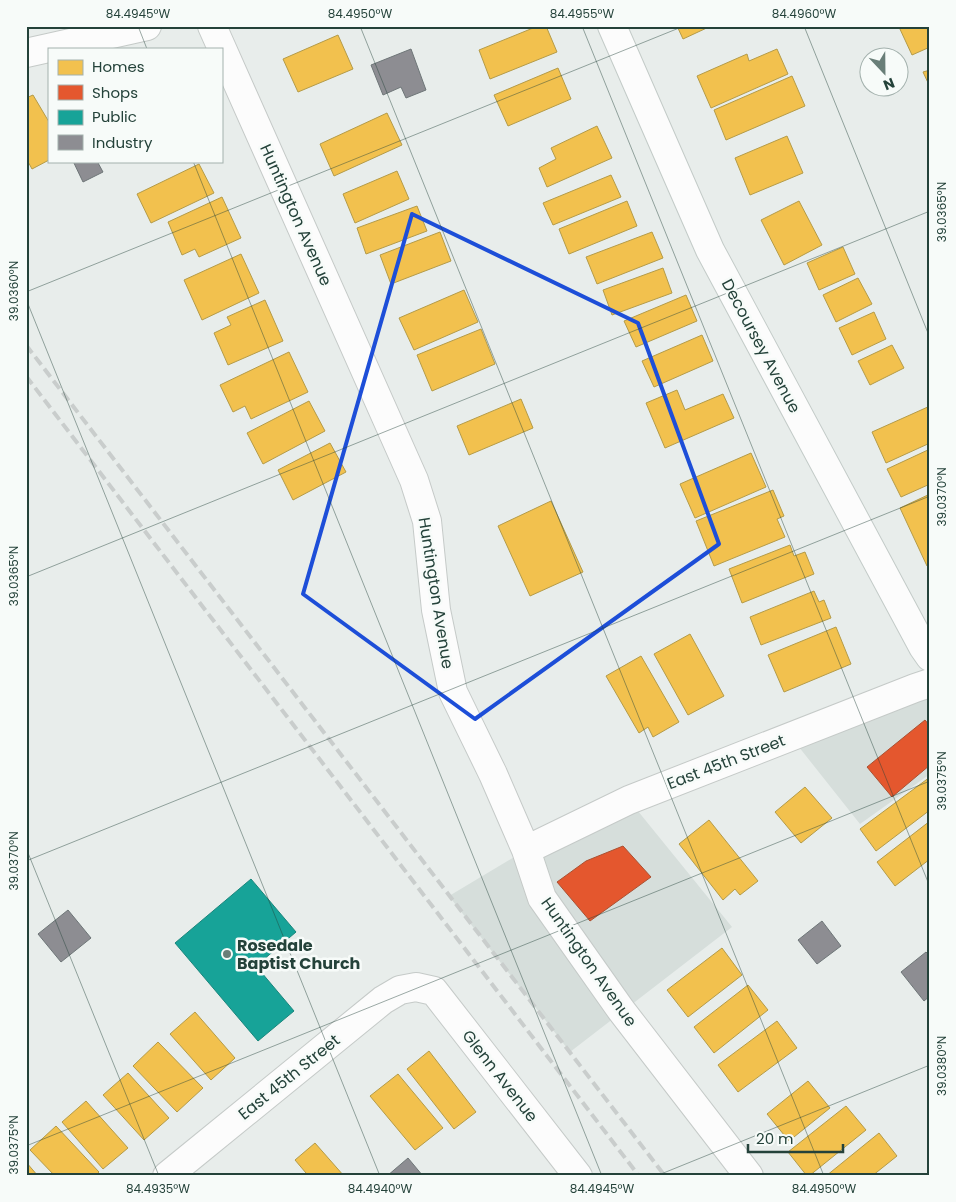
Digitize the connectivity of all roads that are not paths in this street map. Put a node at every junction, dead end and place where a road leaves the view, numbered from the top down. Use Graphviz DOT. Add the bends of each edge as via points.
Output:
graph roads {
  1 [pos="148,26"];
  2 [pos="212,26"];
  3 [pos="612,26"];
  4 [pos="48,48"];
  5 [pos="49,48"];
  6 [pos="222,48"];
  7 [pos="222,48"];
  8 [pos="26,53"];
  9 [pos="930,656"];
  10 [pos="930,683"];
  11 [pos="526,850"];
  12 [pos="416,986"];
  13 [pos="167,1176"];
  14 [pos="578,1176"];
  15 [pos="749,1176"];
  1 -- 5 [label="street"];
  2 -- 7 [label="street, Huntington Avenue"];
  3 -- 9 [label="street, Decoursey Avenue" via="710,250"];
  4 -- 8 [label="street"];
  6 -- 11 [label="street, Huntington Avenue" via="414,480 427,520 436,610 453,692"];
  10 -- 11 [label="street, East 45th Street" via="630,800"];
  11 -- 15 [label="street, Huntington Avenue" via="542,898 621,1010"];
  12 -- 13 [label="street, East 45th Street" via="400,990 383,1000"];
  12 -- 14 [label="street, Glenn Avenue" via="434,991"];
}
